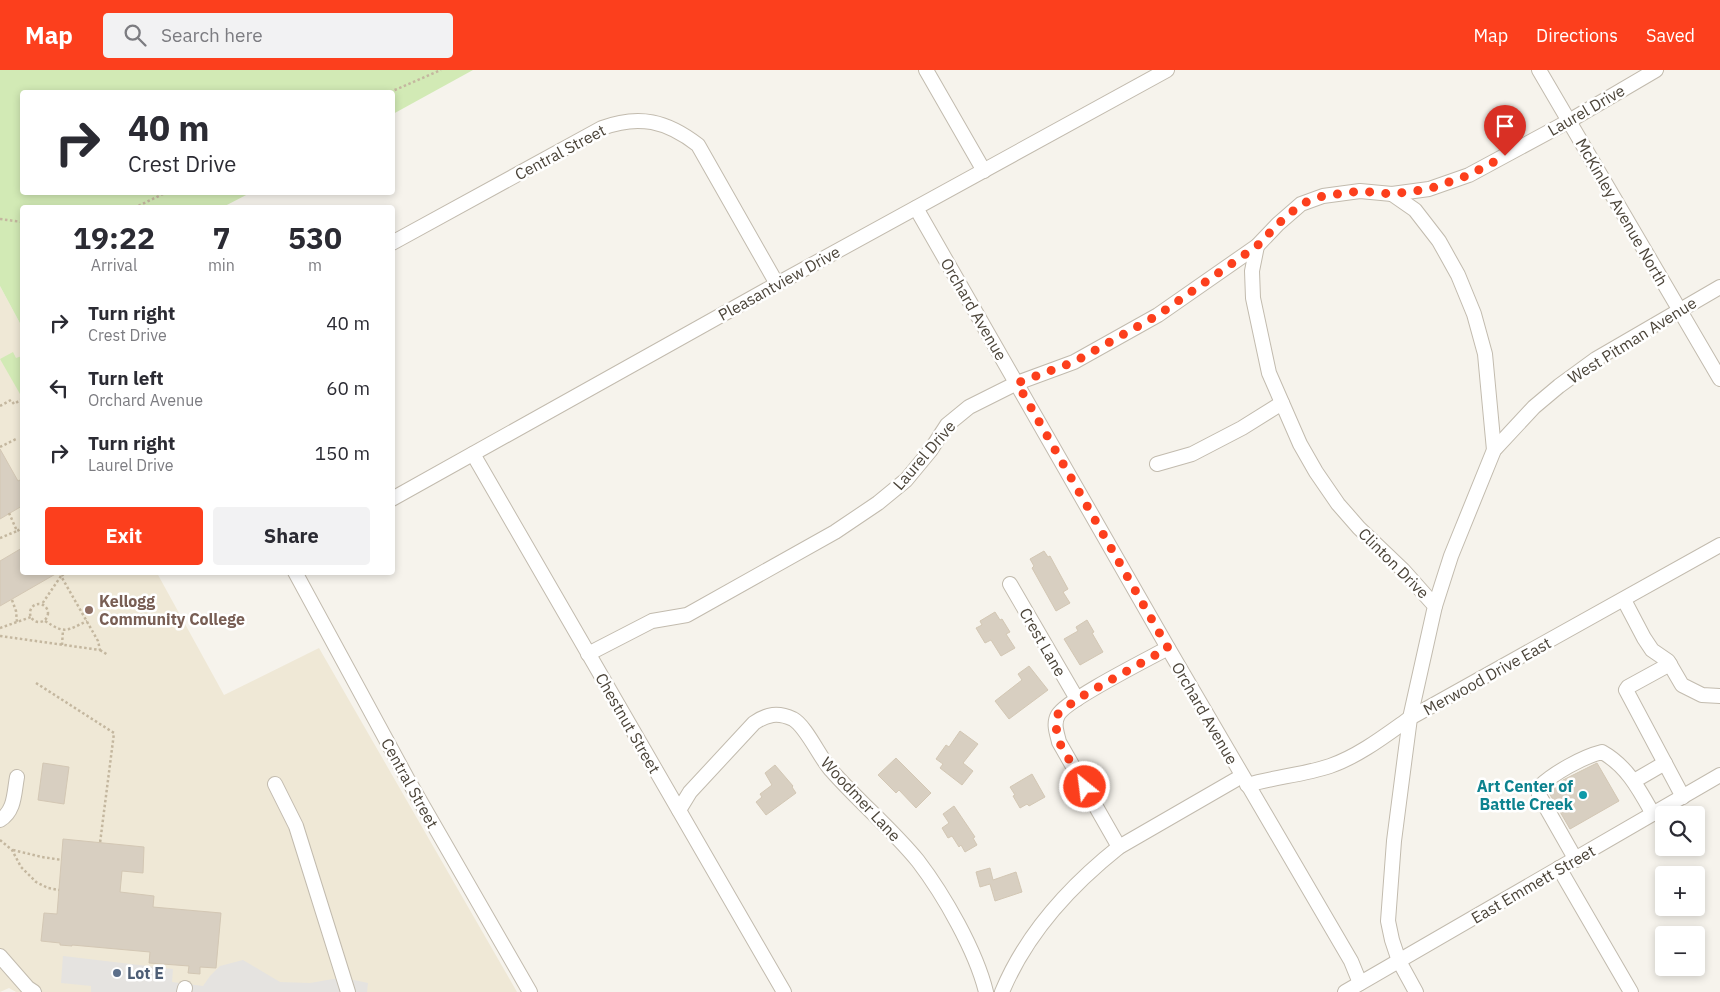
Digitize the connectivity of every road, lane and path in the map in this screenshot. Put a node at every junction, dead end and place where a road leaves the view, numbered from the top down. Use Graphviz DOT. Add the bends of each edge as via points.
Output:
graph roads {
  1 [pos="441,70"];
  2 [pos="926,70"];
  3 [pos="1167,70"];
  4 [pos="1540,70"];
  5 [pos="1656,70"];
  6 [pos="395,90"];
  7 [pos="1569,121"];
  8 [pos="984,171"];
  9 [pos="1392,194"];
  10 [pos="161,195"];
  11 [pos="140,205"];
  12 [pos="916,208"];
  13 [pos="0,220"];
  14 [pos="20,222"];
  15 [pos="395,241"];
  16 [pos="1257,246"];
  17 [pos="777,284"];
  18 [pos="1720,286"];
  19 [pos="1679,310"];
  20 [pos="1720,379"];
  21 [pos="1017,383"];
  22 [pos="20,400"];
  23 [pos="1282,403"];
  24 [pos="0,406"];
  25 [pos="16,439"];
  26 [pos="0,447"];
  27 [pos="1494,450"];
  28 [pos="474,454"];
  29 [pos="1157,464"];
  30 [pos="395,497"];
  31 [pos="9,513"];
  32 [pos="20,529"];
  33 [pos="17,531"];
  34 [pos="0,538"];
  35 [pos="1720,545"];
  36 [pos="297,575"];
  37 [pos="61,576"];
  38 [pos="1010,584"];
  39 [pos="12,600"];
  40 [pos="1624,600"];
  41 [pos="42,604"];
  42 [pos="1435,606"];
  43 [pos="31,617"];
  44 [pos="45,620"];
  45 [pos="86,621"];
  46 [pos="17,622"];
  47 [pos="0,628"];
  48 [pos="63,630"];
  49 [pos="0,636"];
  50 [pos="62,644"];
  51 [pos="1168,648"];
  52 [pos="100,650"];
  53 [pos="588,654"];
  54 [pos="108,655"];
  55 [pos="1670,664"];
  56 [pos="36,683"];
  57 [pos="1720,696"];
  58 [pos="1077,699"];
  59 [pos="1410,718"];
  60 [pos="1665,763"];
  61 [pos="1720,775"];
  62 [pos="17,777"];
  63 [pos="1244,781"];
  64 [pos="1634,781"];
  65 [pos="275,784"];
  66 [pos="1683,797"];
  67 [pos="679,810"];
  68 [pos="1653,814"];
  69 [pos="0,820"];
  70 [pos="0,840"];
  71 [pos="100,843"];
  72 [pos="1119,847"];
  73 [pos="12,850"];
  74 [pos="62,860"];
  75 [pos="1576,860"];
  76 [pos="1559,868"];
  77 [pos="59,890"];
  78 [pos="0,956"];
  79 [pos="1399,960"];
  80 [pos="1360,983"];
  81 [pos="34,992"];
  82 [pos="348,992"];
  83 [pos="530,992"];
  84 [pos="784,992"];
  85 [pos="986,992"];
  86 [pos="1002,992"];
  87 [pos="1345,992"];
  88 [pos="1416,992"];
  89 [pos="1631,992"];
  1 -- 6 [label="path"];
  2 -- 8 [label="street"];
  3 -- 8 [label="street, Pleasantview Drive"];
  4 -- 7 [label="street, McKinley Avenue North"];
  5 -- 7 [label="street, Laurel Drive"];
  7 -- 9 [label="street, Laurel Drive" via="1469,175 1429,189"];
  7 -- 19 [label="street, McKinley Avenue North"];
  8 -- 12 [label="street, Pleasantview Drive"];
  9 -- 16 [label="street, Laurel Drive" via="1360,191 1323,196 1301,204"];
  9 -- 27 [label="street" via="1415,210 1439,241 1474,314 1485,354"];
  10 -- 11 [label="path"];
  12 -- 17 [label="street, Pleasantview Drive"];
  12 -- 21 [label="street, Orchard Avenue"];
  13 -- 14 [label="path"];
  15 -- 17 [label="street, Central Street" via="602,128 619,122 639,121 682,133 698,145"];
  16 -- 21 [label="street, Laurel Drive" via="1158,315 1074,362"];
  16 -- 23 [label="street, Clinton Drive" via="1252,271 1253,298 1269,373"];
  17 -- 28 [label="street, Pleasantview Drive"];
  18 -- 19 [label="street, West Pitman Avenue"];
  19 -- 20 [label="street, McKinley Avenue North"];
  19 -- 27 [label="street, West Pitman Avenue" via="1596,359 1559,386 1534,407"];
  21 -- 51 [label="street, Orchard Avenue"];
  21 -- 53 [label="street, Laurel Drive" via="969,407 947,425 906,480 834,532 687,615 652,621"];
  22 -- 24 [label="path" via="14,404 11,400"];
  23 -- 29 [label="street" via="1192,454"];
  23 -- 42 [label="street, Clinton Drive" via="1304,451 1338,504"];
  25 -- 26 [label="path"];
  27 -- 42 [label="street, West Pitman Avenue" via="1451,556"];
  28 -- 30 [label="street, Pleasantview Drive"];
  28 -- 53 [label="street, Chestnut Street"];
  31 -- 33 [label="path"];
  32 -- 33 [label="path"];
  33 -- 34 [label="path"];
  35 -- 40 [label="street, Merwood Drive East"];
  36 -- 83 [label="street, Central Street" via="408,780"];
  37 -- 41 [label="path"];
  37 -- 45 [label="path"];
  38 -- 58 [label="street, Crest Lane"];
  39 -- 46 [label="path"];
  40 -- 55 [label="street" via="1652,650"];
  40 -- 59 [label="street, Merwood Drive East"];
  41 -- 43 [label="path" via="32,607"];
  41 -- 44 [label="path" via="48,610"];
  42 -- 59 [label="street, Clinton Drive"];
  43 -- 44 [label="path" via="36,622"];
  43 -- 46 [label="path"];
  44 -- 48 [label="path"];
  45 -- 48 [label="path"];
  45 -- 52 [label="path"];
  46 -- 47 [label="path"];
  48 -- 50 [label="path"];
  49 -- 50 [label="path"];
  50 -- 52 [label="path"];
  51 -- 58 [label="street"];
  51 -- 63 [label="street, Orchard Avenue"];
  52 -- 54 [label="path"];
  53 -- 67 [label="street, Chestnut Street"];
  55 -- 57 [label="street" via="1682,685 1702,695"];
  55 -- 60 [label="street" via="1626,690"];
  56 -- 71 [label="path" via="114,733"];
  58 -- 72 [label="street" via="1058,714 1056,733"];
  59 -- 63 [label="street, Merwood Drive East" via="1386,736 1332,765 1311,772"];
  59 -- 79 [label="street, Clinton Drive" via="1394,841 1388,921"];
  60 -- 64 [label="street"];
  60 -- 66 [label="street"];
  61 -- 66 [label="street, East Emmett Street"];
  62 -- 69 [label="street" via="13,804 7,816"];
  63 -- 72 [label="street, Merwood Drive East"];
  63 -- 80 [label="street, Orchard Avenue"];
  64 -- 68 [label="street"];
  64 -- 75 [label="street" via="1614,759 1602,752 1589,755 1539,787 1539,795"];
  65 -- 82 [label="street" via="296,826"];
  66 -- 68 [label="street, East Emmett Street"];
  67 -- 84 [label="street, Chestnut Street"];
  67 -- 85 [label="street, Woodmer Lane" via="690,792 763,716 773,714 795,720 830,770 918,861 957,924 983,978"];
  68 -- 75 [label="street, East Emmett Street"];
  70 -- 73 [label="path"];
  72 -- 86 [label="street, Merwood Drive East" via="1051,912 1028,943"];
  73 -- 74 [label="path"];
  73 -- 77 [label="path" via="21,867 36,882"];
  75 -- 76 [label="street, East Emmett Street"];
  76 -- 79 [label="street, East Emmett Street"];
  76 -- 89 [label="street"];
  78 -- 81 [label="street"];
  79 -- 80 [label="street, East Emmett Street"];
  79 -- 88 [label="street"];
  80 -- 87 [label="street, East Emmett Street"];
}
